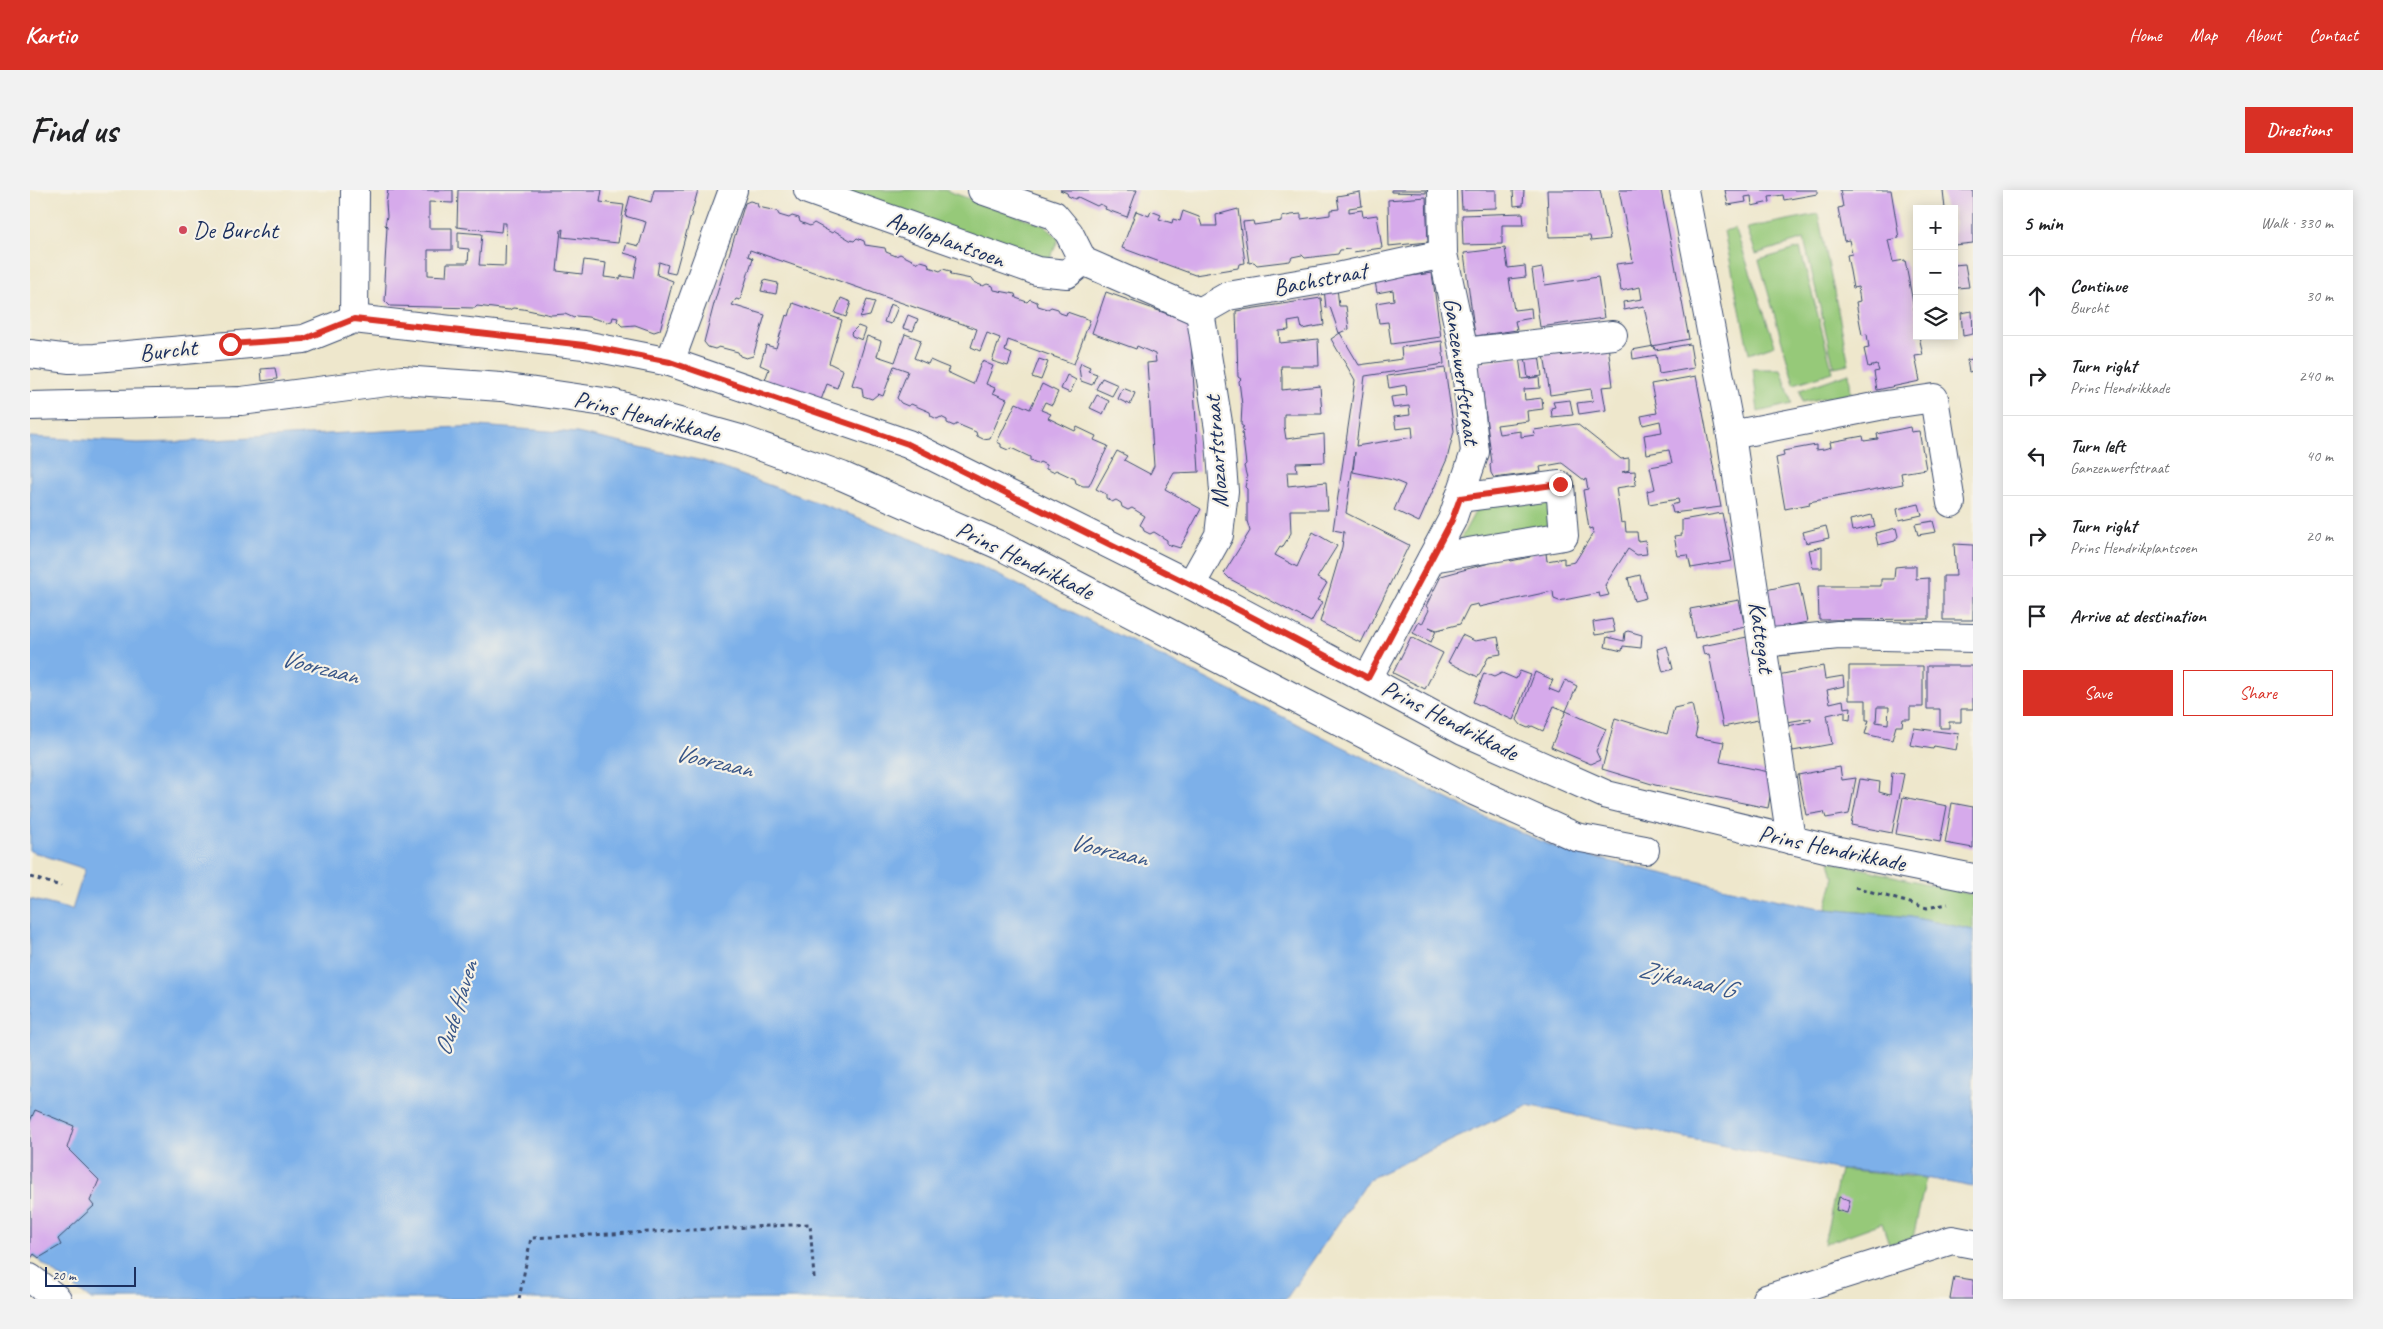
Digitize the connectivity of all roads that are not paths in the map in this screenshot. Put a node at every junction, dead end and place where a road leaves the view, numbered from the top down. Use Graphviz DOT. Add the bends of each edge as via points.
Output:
graph roads {
  1 [pos="355,190"];
  2 [pos="733,190"];
  3 [pos="808,190"];
  4 [pos="982,190"];
  5 [pos="1442,190"];
  6 [pos="1684,190"];
  7 [pos="1443,254"];
  8 [pos="1083,261"];
  9 [pos="1200,312"];
  10 [pos="354,319"];
  11 [pos="1612,335"];
  12 [pos="1464,352"];
  13 [pos="30,354"];
  14 [pos="670,362"];
  15 [pos="30,406"];
  16 [pos="1732,435"];
  17 [pos="1460,498"];
  18 [pos="1951,504"];
  19 [pos="1432,558"];
  20 [pos="1191,585"];
  21 [pos="1973,638"];
  22 [pos="1763,643"];
  23 [pos="1368,678"];
  24 [pos="1790,840"];
  25 [pos="1645,850"];
  26 [pos="1973,878"];
  27 [pos="1973,1244"];
  28 [pos="30,1278"];
  29 [pos="1823,1291"];
  30 [pos="57,1299"];
  31 [pos="1766,1299"];
  1 -- 10 [label="street"];
  2 -- 14 [label="street"];
  3 -- 8 [label="street, Apolloplantsoen" via="1037,271 1067,274"];
  4 -- 8 [label="street" via="1054,214"];
  5 -- 7 [label="street, Ganzenwerfstraat"];
  6 -- 16 [label="street, Kattegat"];
  7 -- 9 [label="street, Bachstraat" via="1228,296"];
  7 -- 12 [label="street, Ganzenwerfstraat"];
  8 -- 9 [label="street"];
  9 -- 20 [label="street, Mozartstraat" via="1219,430 1224,491 1219,535"];
  10 -- 13 [label="street, Burcht" via="304,339 95,358 70,359"];
  10 -- 14 [label="street, Prins Hendrikkade" via="584,345"];
  11 -- 12 [label="street"];
  12 -- 17 [label="street, Ganzenwerfstraat" via="1475,452"];
  14 -- 20 [label="street, Prins Hendrikkade" via="908,444"];
  15 -- 25 [label="street, Prins Hendrikkade" via="241,401 402,380 501,387 610,403 740,439 842,476 999,545 1474,791 1576,837"];
  16 -- 18 [label="street" via="1934,398"];
  16 -- 22 [label="street, Kattegat"];
  17 -- 19 [label="street, Ganzenwerfstraat"];
  17 -- 19 [label="street" via="1560,484 1564,536"];
  19 -- 23 [label="street, Ganzenwerfstraat"];
  20 -- 23 [label="street, Prins Hendrikkade"];
  21 -- 22 [label="street" via="1838,635"];
  22 -- 24 [label="street, Kattegat"];
  23 -- 24 [label="street, Prins Hendrikkade" via="1463,731 1608,795"];
  24 -- 26 [label="street, Prins Hendrikkade"];
  27 -- 29 [label="street" via="1952,1240"];
  28 -- 30 [label="street"];
  29 -- 31 [label="street"];
}
